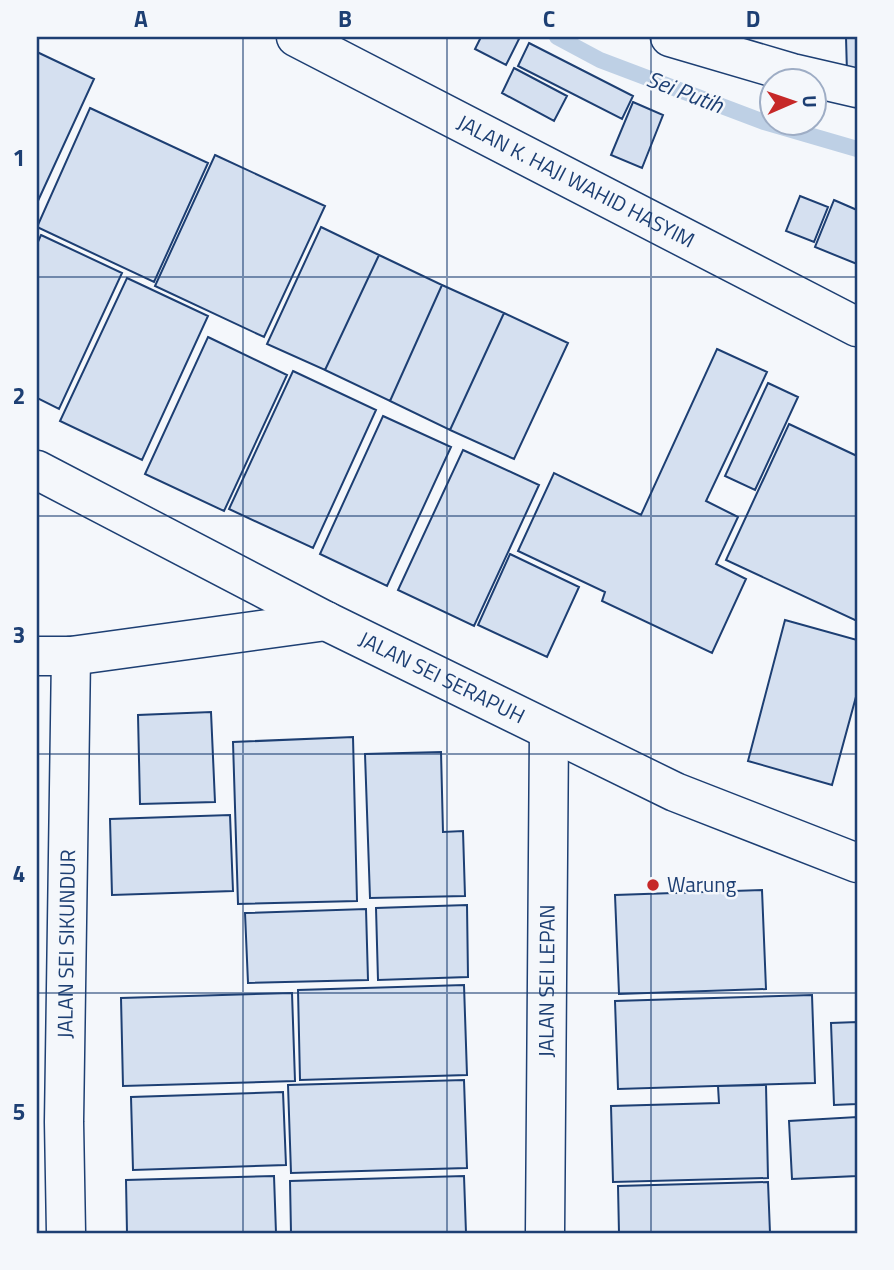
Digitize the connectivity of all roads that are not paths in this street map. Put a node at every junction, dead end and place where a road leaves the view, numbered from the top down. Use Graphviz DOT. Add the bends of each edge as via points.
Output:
graph roads {
  1 [pos="296,37"];
  2 [pos="670,37"];
  3 [pos="857,88"];
  4 [pos="857,327"];
  5 [pos="37,470"];
  6 [pos="326,621"];
  7 [pos="54,656"];
  8 [pos="549,730"];
  9 [pos="857,863"];
  10 [pos="50,1121"];
  11 [pos="66,1233"];
  12 [pos="545,1233"];
  1 -- 4 [label="street, JALAN K. HAJI WAHID HASYIM"];
  2 -- 3 [label="street"];
  5 -- 6 [label="street, JALAN SEI SERAPUH"];
  6 -- 7 [label="street"];
  6 -- 8 [label="street, JALAN SEI SERAPUH"];
  7 -- 10 [label="street, JALAN SEI SIKUNDUR"];
  8 -- 9 [label="street, JALAN SEI SERAPUH" via="675,792"];
  8 -- 12 [label="street, JALAN SEI LEPAN"];
  10 -- 11 [label="street, JALAN SEI SIKUNDUR"];
}
